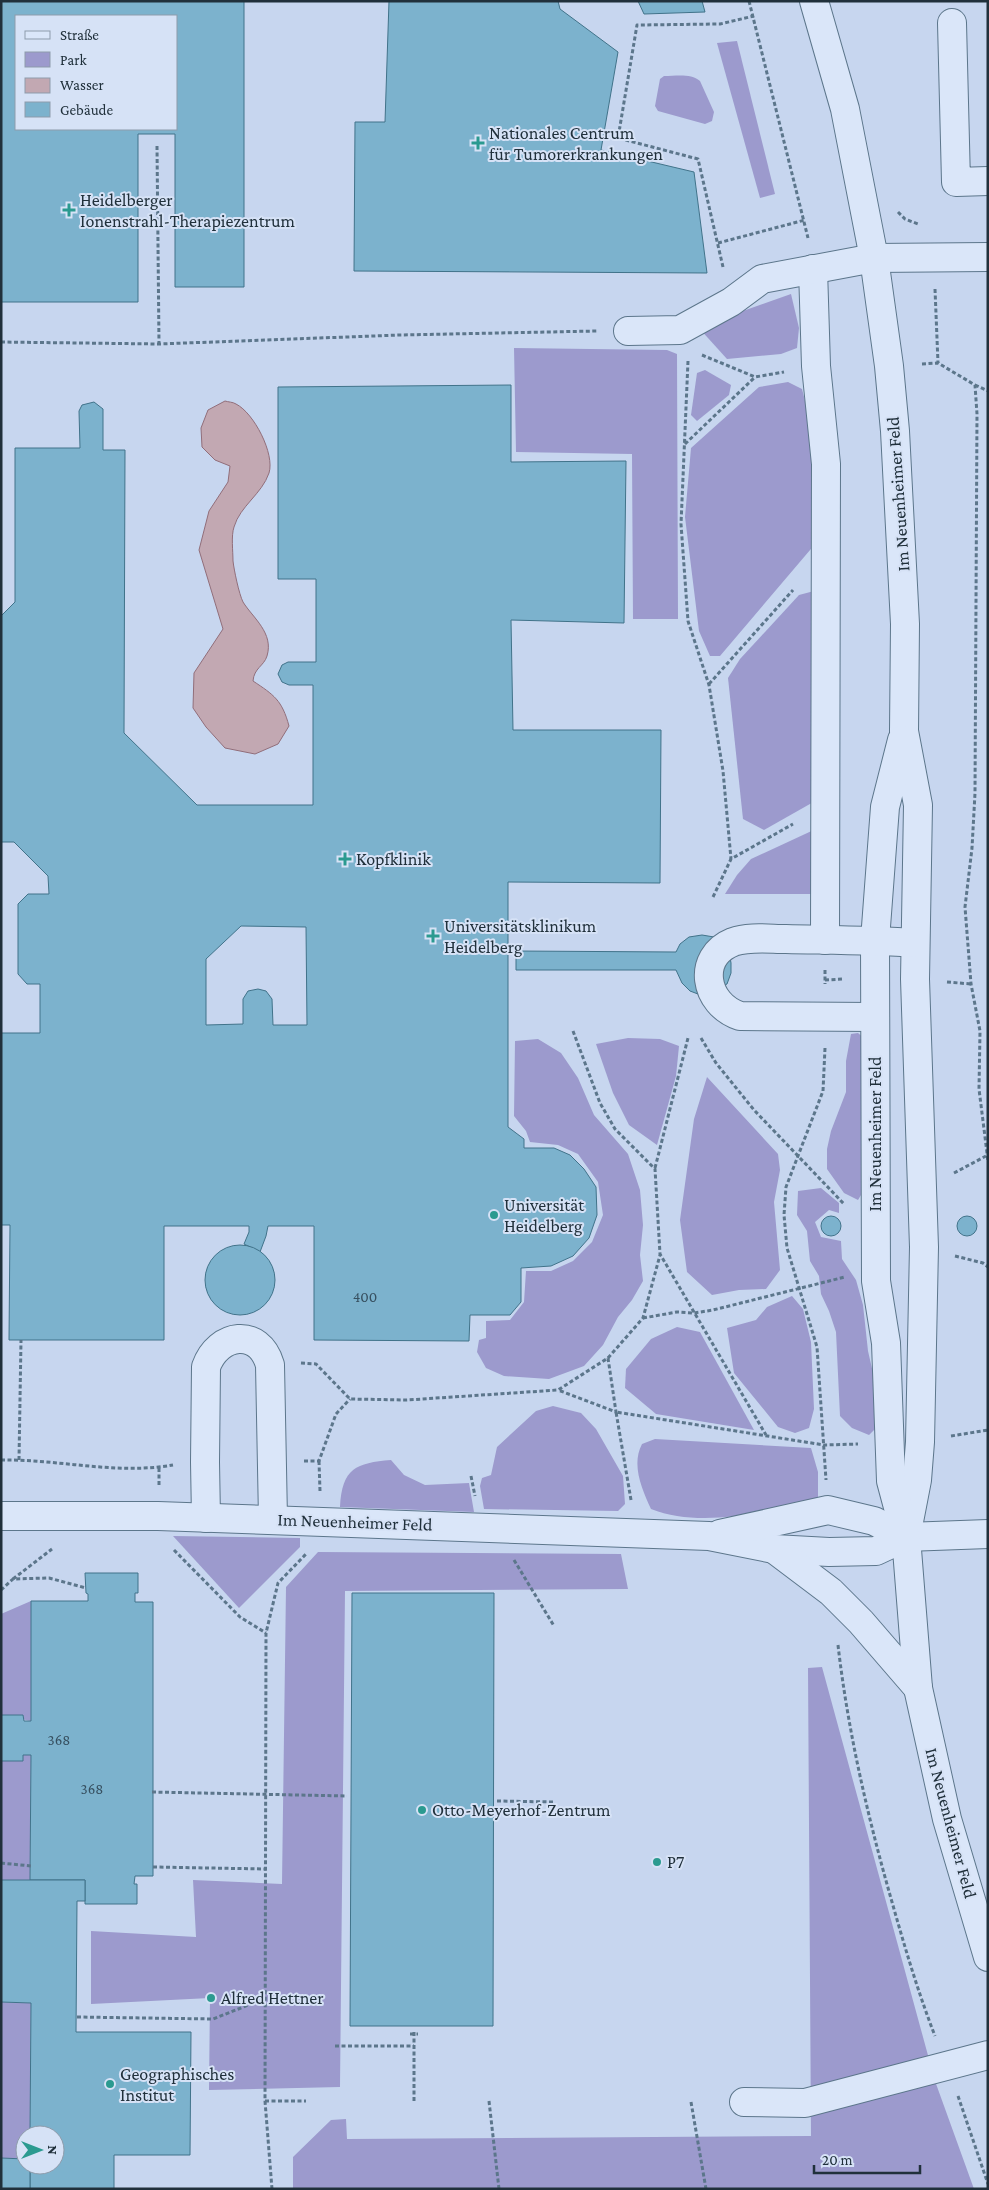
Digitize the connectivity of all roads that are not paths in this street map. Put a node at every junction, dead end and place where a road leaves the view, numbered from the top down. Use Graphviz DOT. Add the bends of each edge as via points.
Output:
graph roads {
  1 [pos="814,1"];
  2 [pos="952,23"];
  3 [pos="988,181"];
  4 [pos="988,256"];
  5 [pos="874,258"];
  6 [pos="813,269"];
  7 [pos="628,331"];
  8 [pos="904,731"];
  9 [pos="825,940"];
  10 [pos="875,940"];
  11 [pos="915,943"];
  12 [pos="874,1018"];
  13 [pos="1,1516"];
  14 [pos="206,1518"];
  15 [pos="273,1520"];
  16 [pos="988,1534"];
  17 [pos="709,1536"];
  18 [pos="906,1537"];
  19 [pos="774,1549"];
  20 [pos="918,1688"];
  21 [pos="988,1957"];
  22 [pos="988,2055"];
  23 [pos="744,2102"];
  1 -- 5 [label="street, Im Neuenheimer Feld" via="845,110"];
  2 -- 3 [label="street" via="956,182"];
  4 -- 5 [label="street"];
  5 -- 6 [label="street"];
  5 -- 8 [label="street, Im Neuenheimer Feld" via="895,431 905,624"];
  6 -- 7 [label="street" via="762,279 731,302 680,330"];
  6 -- 9 [label="street" via="816,366 826,464"];
  8 -- 10 [label="street, Im Neuenheimer Feld" via="885,807"];
  8 -- 11 [label="street, Im Neuenheimer Feld" via="918,805"];
  9 -- 10 [label="street"];
  9 -- 12 [label="street" via="747,939 732,943 711,965 709,980 712,994 721,1006 740,1016"];
  10 -- 11 [label="street"];
  10 -- 12 [label="street, Im Neuenheimer Feld"];
  11 -- 18 [label="street, Im Neuenheimer Feld" via="924,1247 920,1442 917,1480"];
  12 -- 18 [label="street, Im Neuenheimer Feld" via="876,1281 886,1343 891,1481"];
  13 -- 14 [label="street, Im Neuenheimer Feld"];
  14 -- 15 [label="street, Im Neuenheimer Feld"];
  14 -- 15 [label="street" via="206,1367 210,1355 217,1348 238,1339 259,1345 268,1355 272,1377"];
  15 -- 17 [label="street, Im Neuenheimer Feld"];
  16 -- 18 [label="street"];
  17 -- 18 [label="street, Im Neuenheimer Feld" via="828,1510 874,1521"];
  17 -- 19 [label="street, Im Neuenheimer Feld"];
  18 -- 19 [label="street, Im Neuenheimer Feld" via="876,1550"];
  18 -- 20 [label="street, Im Neuenheimer Feld"];
  19 -- 20 [label="street, Im Neuenheimer Feld" via="831,1592"];
  20 -- 21 [label="street, Im Neuenheimer Feld" via="947,1818"];
  22 -- 23 [label="street" via="805,2103"];
}
